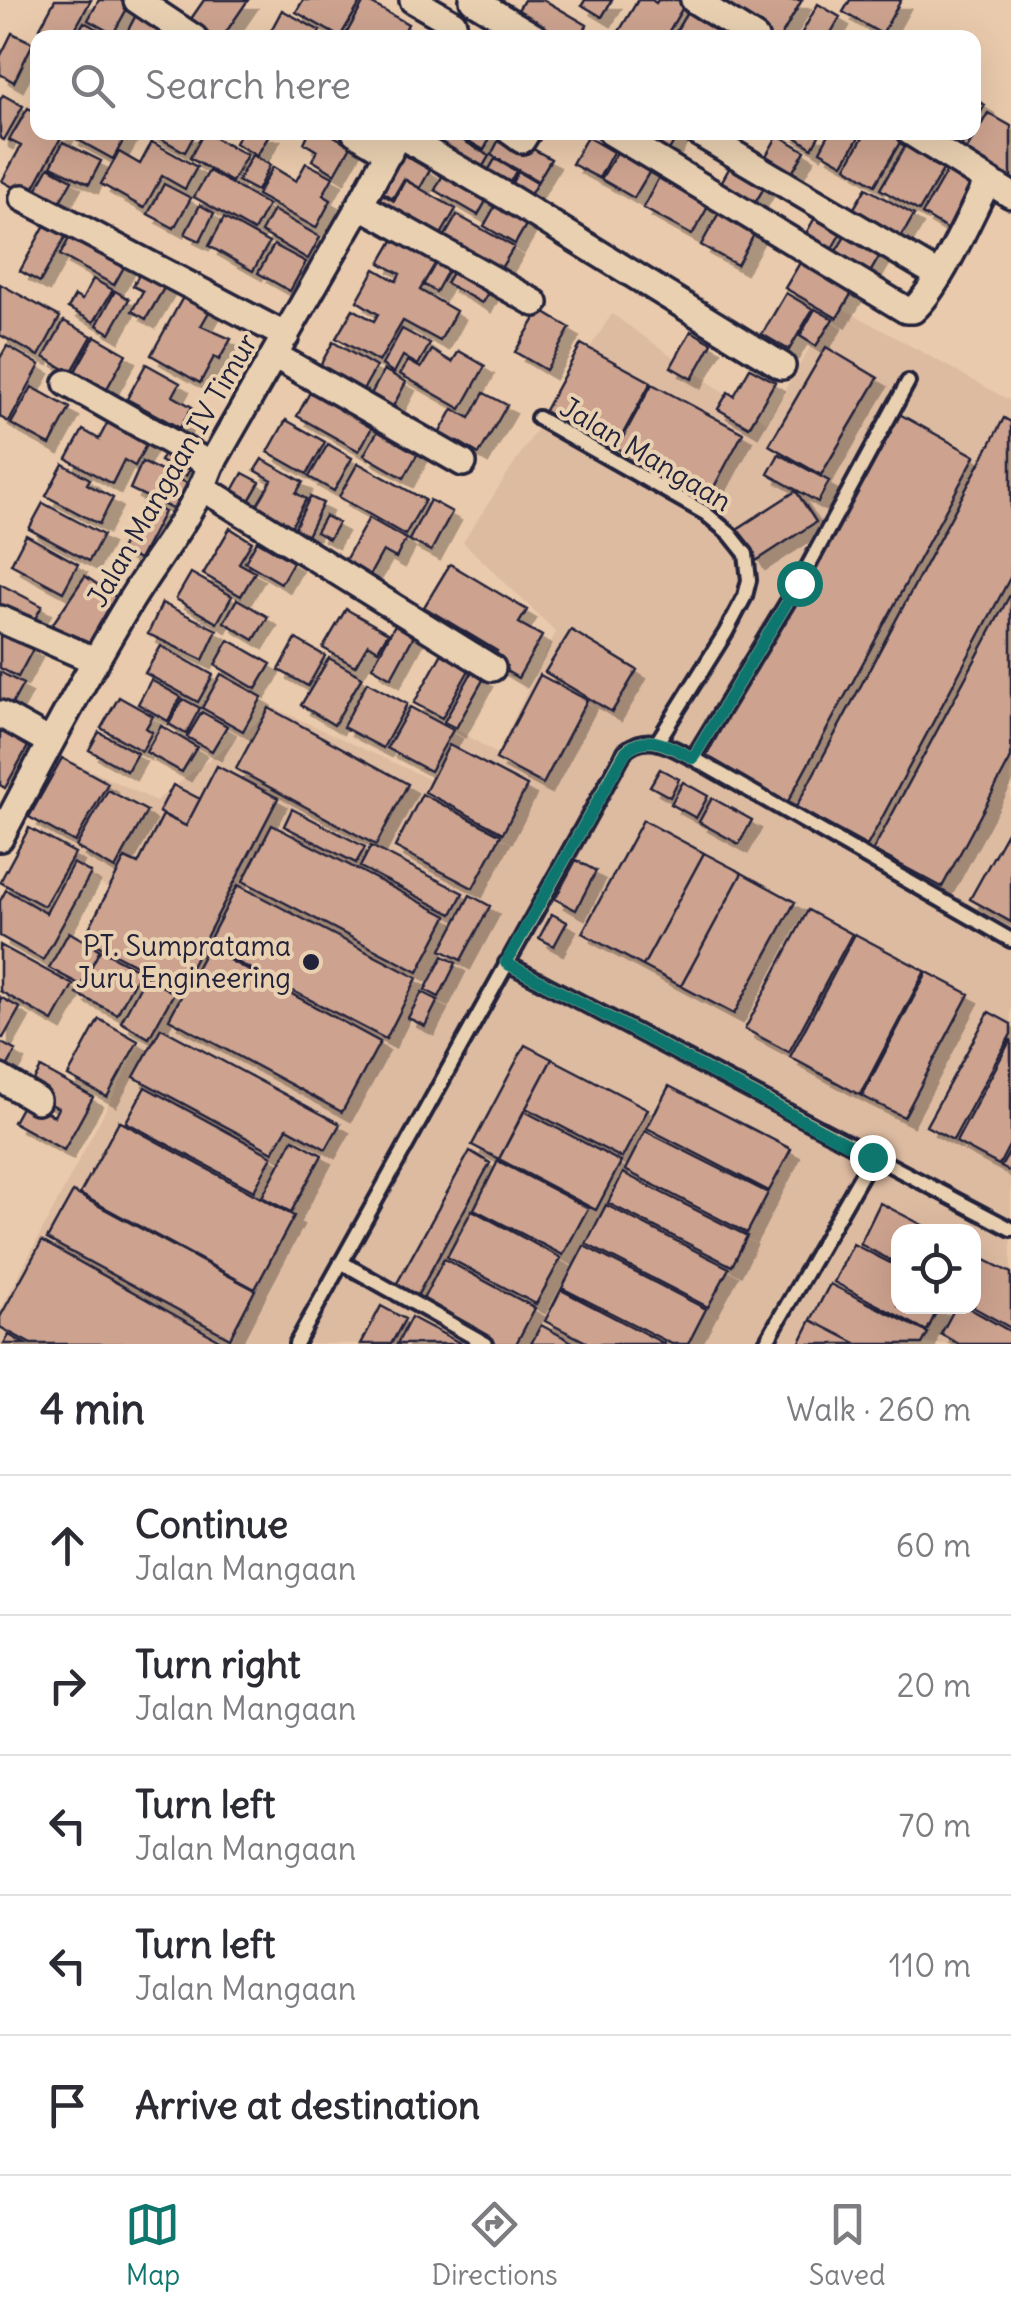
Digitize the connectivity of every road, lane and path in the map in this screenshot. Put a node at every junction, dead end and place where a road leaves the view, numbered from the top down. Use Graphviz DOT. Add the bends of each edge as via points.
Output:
graph roads {
  1 [pos="136,0"];
  2 [pos="413,0"];
  3 [pos="470,0"];
  4 [pos="694,0"];
  5 [pos="182,30"];
  6 [pos="449,30"];
  7 [pos="522,30"];
  8 [pos="742,30"];
  9 [pos="395,140"];
  10 [pos="624,140"];
  11 [pos="710,140"];
  12 [pos="923,140"];
  13 [pos="988,180"];
  14 [pos="1011,195"];
  15 [pos="22,198"];
  16 [pos="360,205"];
  17 [pos="938,275"];
  18 [pos="536,303"];
  19 [pos="280,345"];
  20 [pos="782,366"];
  21 [pos="908,382"];
  22 [pos="67,384"];
  23 [pos="538,418"];
  24 [pos="464,463"];
  25 [pos="207,477"];
  26 [pos="0,619"];
  27 [pos="96,661"];
  28 [pos="492,668"];
  29 [pos="0,714"];
  30 [pos="658,741"];
  31 [pos="50,742"];
  32 [pos="693,758"];
  33 [pos="0,838"];
  34 [pos="1011,940"];
  35 [pos="506,963"];
  36 [pos="0,1078"];
  37 [pos="37,1100"];
  38 [pos="872,1157"];
  39 [pos="1011,1229"];
  40 [pos="342,1262"];
  41 [pos="296,1344"];
  42 [pos="486,1344"];
  43 [pos="765,1344"];
  1 -- 5 [label="street"];
  2 -- 6 [label="street"];
  3 -- 6 [label="street"];
  3 -- 7 [label="street"];
  4 -- 8 [label="street"];
  9 -- 16 [label="street, Jalan Mangaan IV Timur"];
  9 -- 20 [label="street" via="509,198"];
  10 -- 17 [label="street" via="906,310 921,303"];
  11 -- 17 [label="street"];
  12 -- 13 [label="street"];
  13 -- 14 [label="street"];
  13 -- 17 [label="street"];
  15 -- 19 [label="street"];
  16 -- 18 [label="street"];
  16 -- 19 [label="street, Jalan Mangaan IV Timur"];
  19 -- 24 [label="street"];
  19 -- 25 [label="street, Jalan Mangaan IV Timur"];
  21 -- 32 [label="lane" via="799,583"];
  22 -- 25 [label="street"];
  23 -- 30 [label="lane, Jalan Mangaan" via="705,513 746,554 745,596"];
  25 -- 27 [label="street, Jalan Mangaan IV Timur"];
  25 -- 28 [label="street"];
  26 -- 27 [label="street"];
  27 -- 31 [label="street, Jalan Mangaan IV Timur"];
  29 -- 31 [label="street"];
  30 -- 32 [label="lane"];
  30 -- 35 [label="lane, Jalan Mangaan" via="638,742 626,751"];
  31 -- 33 [label="street, Jalan Mangaan IV Timur"];
  32 -- 34 [label="lane"];
  35 -- 38 [label="lane"];
  35 -- 40 [label="lane, Jalan Mangaan"];
  36 -- 37 [label="street"];
  38 -- 39 [label="lane"];
  38 -- 43 [label="lane"];
  40 -- 41 [label="lane, Jalan Mangaan"];
  40 -- 42 [label="lane"];
}
